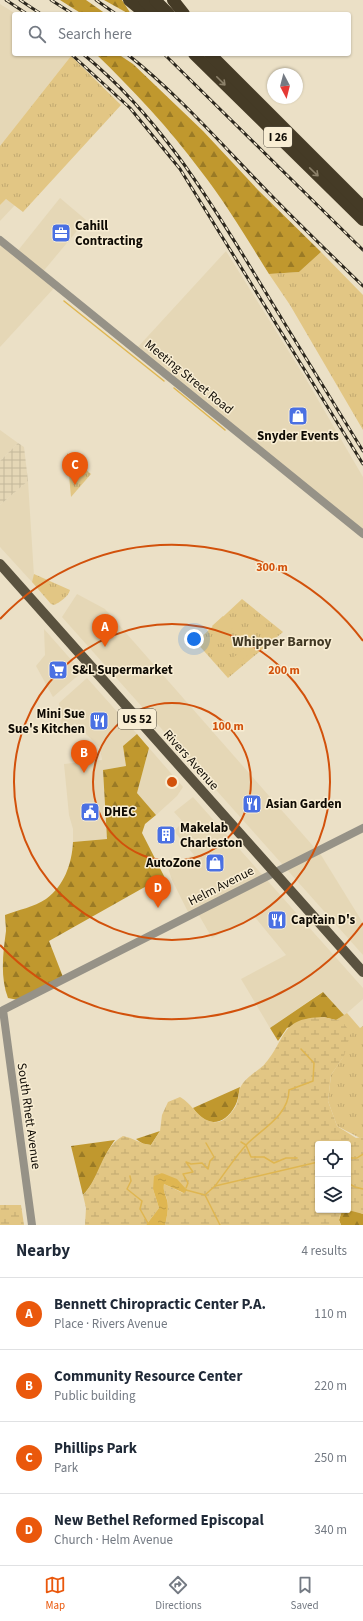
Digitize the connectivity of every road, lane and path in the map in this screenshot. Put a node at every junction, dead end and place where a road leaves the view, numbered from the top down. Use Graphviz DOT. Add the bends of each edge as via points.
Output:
graph roads {
  1 [pos="129,0"];
  2 [pos="144,0"];
  3 [pos="155,0"];
  4 [pos="172,0"];
  5 [pos="144,12"];
  6 [pos="155,12"];
  7 [pos="167,12"];
  8 [pos="182,12"];
  9 [pos="196,56"];
  10 [pos="212,56"];
  11 [pos="218,56"];
  12 [pos="260,104"];
  13 [pos="363,207"];
  14 [pos="363,220"];
  15 [pos="0,240"];
  16 [pos="363,534"];
  17 [pos="0,564"];
  18 [pos="363,828"];
  19 [pos="274,873"];
  20 [pos="363,972"];
  21 [pos="3,1010"];
  22 [pos="32,1225"];
  1 -- 5 [label="highway"];
  2 -- 6 [label="highway"];
  3 -- 7 [label="highway"];
  4 -- 8 [label="highway"];
  9 -- 14 [label="highway, I 26, one-way"];
  10 -- 12 [label="highway, I 26"];
  11 -- 12 [label="highway"];
  12 -- 13 [label="highway, I 26"];
  15 -- 16 [label="street, Meeting Street Road"];
  17 -- 19 [label="main road, Rivers Avenue / US 52"];
  18 -- 19 [label="street, Helm Avenue"];
  19 -- 20 [label="main road, Rivers Avenue / US 52"];
  19 -- 21 [label="street, Helm Avenue"];
  21 -- 22 [label="street, South Rhett Avenue"];
}
